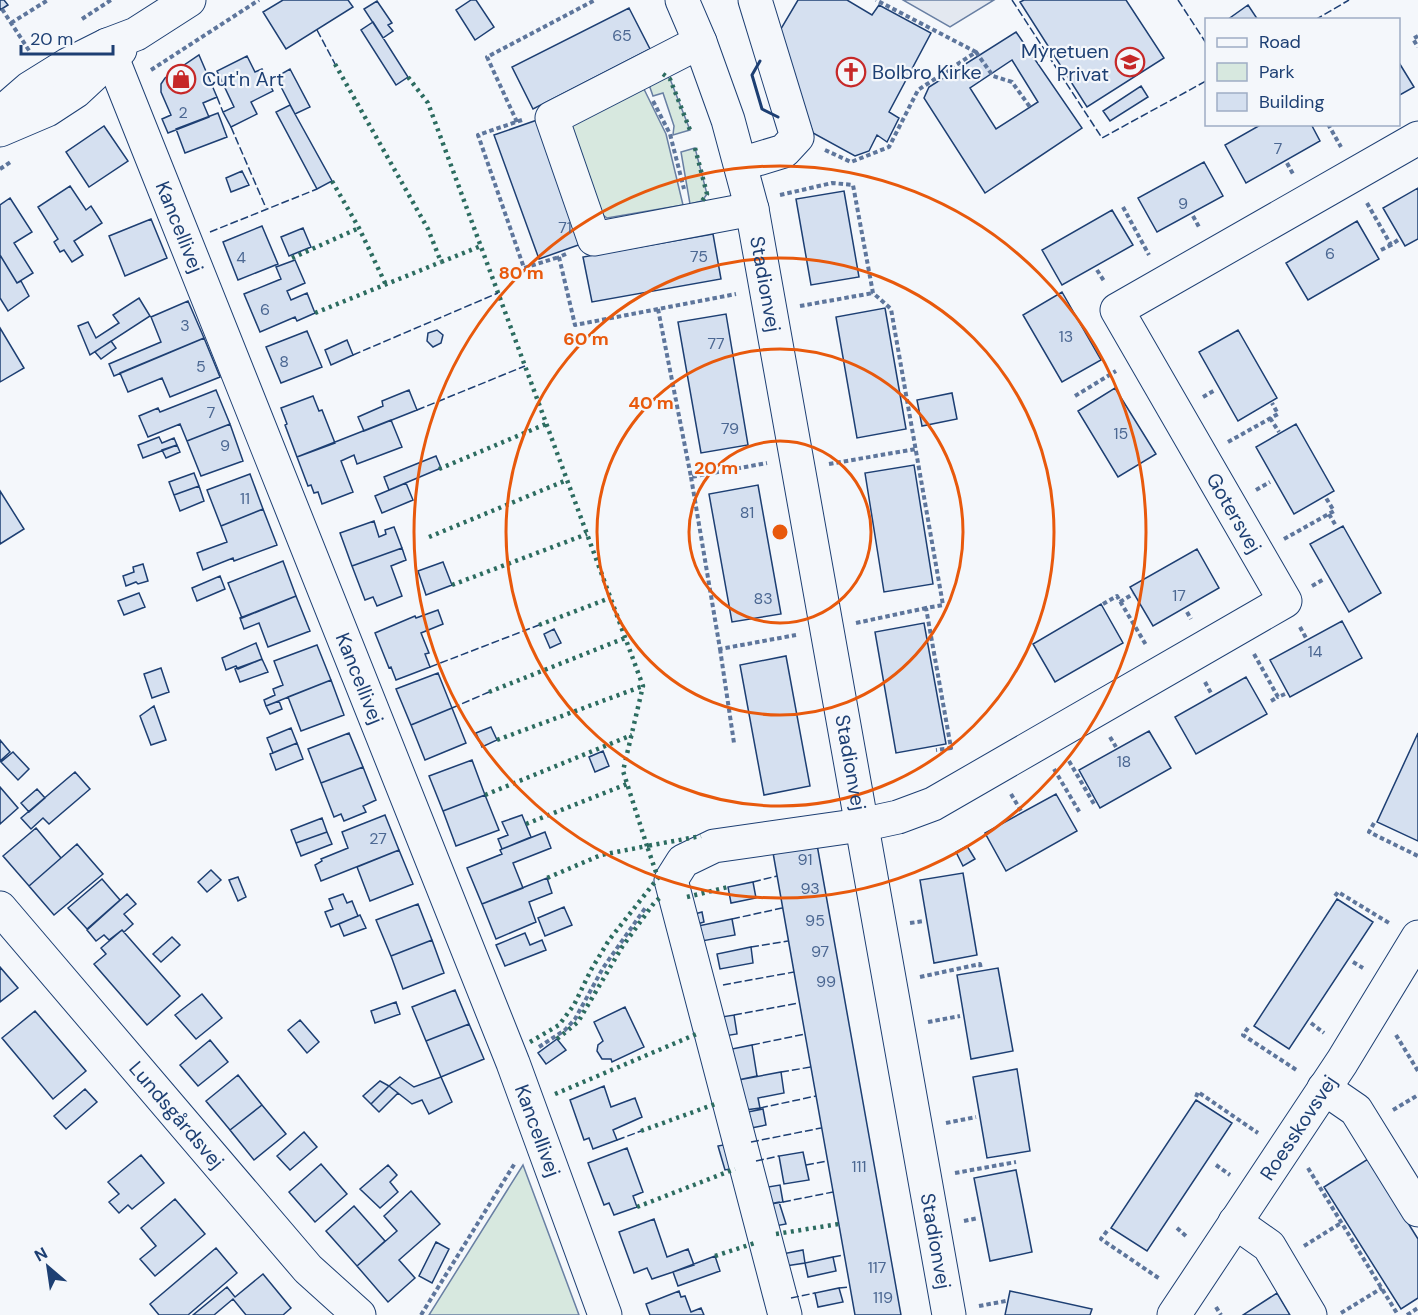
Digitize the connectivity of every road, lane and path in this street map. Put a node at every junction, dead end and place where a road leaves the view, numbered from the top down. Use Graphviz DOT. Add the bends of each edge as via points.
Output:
graph roads {
  1 [pos="48,0"];
  2 [pos="189,0"];
  3 [pos="596,0"];
  4 [pos="755,0"];
  5 [pos="876,0"];
  6 [pos="689,2"];
  7 [pos="11,23"];
  8 [pos="1418,36"];
  9 [pos="700,42"];
  10 [pos="118,46"];
  11 [pos="1418,47"];
  12 [pos="976,52"];
  13 [pos="638,74"];
  14 [pos="1030,107"];
  15 [pos="0,114"];
  16 [pos="552,118"];
  17 [pos="517,122"];
  18 [pos="0,130"];
  19 [pos="797,137"];
  20 [pos="1418,138"];
  21 [pos="741,164"];
  22 [pos="1352,176"];
  23 [pos="751,206"];
  24 [pos="1123,207"];
  25 [pos="690,221"];
  26 [pos="594,239"];
  27 [pos="1398,240"];
  28 [pos="1391,245"];
  29 [pos="1382,250"];
  30 [pos="559,257"];
  31 [pos="1164,282"];
  32 [pos="873,293"];
  33 [pos="768,300"];
  34 [pos="658,309"];
  35 [pos="1142,355"];
  36 [pos="1075,396"];
  37 [pos="1272,404"];
  38 [pos="1270,418"];
  39 [pos="1279,432"];
  40 [pos="916,449"];
  41 [pos="1202,457"];
  42 [pos="797,464"];
  43 [pos="691,477"];
  44 [pos="1326,498"];
  45 [pos="1329,514"];
  46 [pos="1336,526"];
  47 [pos="1257,554"];
  48 [pos="1133,594"];
  49 [pos="1120,602"];
  50 [pos="1103,604"];
  51 [pos="927,608"];
  52 [pos="1239,627"];
  53 [pos="826,629"];
  54 [pos="720,649"];
  55 [pos="1161,672"];
  56 [pos="1285,694"];
  57 [pos="1278,697"];
  58 [pos="1271,701"];
  59 [pos="1046,738"];
  60 [pos="734,743"];
  61 [pos="936,750"];
  62 [pos="1094,804"];
  63 [pos="1080,813"];
  64 [pos="1374,823"];
  65 [pos="861,825"];
  66 [pos="1418,856"];
  67 [pos="671,880"];
  68 [pos="1335,896"];
  69 [pos="0,908"];
  70 [pos="1414,951"];
  71 [pos="981,969"];
  72 [pos="890,983"];
  73 [pos="1248,1028"];
  74 [pos="513,1063"];
  75 [pos="1324,1088"];
  76 [pos="1196,1097"];
  77 [pos="536,1129"];
  78 [pos="1287,1144"];
  79 [pos="1016,1162"];
  80 [pos="925,1178"];
  81 [pos="1418,1210"];
  82 [pos="1235,1222"];
  83 [pos="1341,1222"];
  84 [pos="1107,1231"];
  85 [pos="1279,1262"];
  86 [pos="1382,1288"];
  87 [pos="1180,1306"];
  88 [pos="1418,1308"];
  89 [pos="359,1315"];
  90 [pos="422,1315"];
  91 [pos="605,1315"];
  92 [pos="785,1315"];
  93 [pos="950,1315"];
  94 [pos="1310,1315"];
  95 [pos="1338,1315"];
  96 [pos="1398,1315"];
  97 [pos="1407,1315"];
  1 -- 7 [label="path"];
  2 -- 10 [label="street"];
  3 -- 17 [label="path" via="487,57"];
  4 -- 19 [label="street"];
  5 -- 12 [label="path"];
  6 -- 9 [label="street, Stadionvej"];
  8 -- 11 [label="path" via="1413,39"];
  9 -- 13 [label="street"];
  9 -- 21 [label="street, Stadionvej"];
  10 -- 15 [label="street" via="67,65 30,88"];
  10 -- 18 [label="street" via="76,91 47,110"];
  10 -- 74 [label="street, Kancellivej"];
  12 -- 14 [label="path" via="993,76 1012,82"];
  12 -- 19 [label="path" via="918,90 889,147 851,162"];
  13 -- 16 [label="street"];
  13 -- 25 [label="path" via="670,134"];
  16 -- 17 [label="path" via="541,113"];
  16 -- 26 [label="street"];
  17 -- 30 [label="path" via="478,135 524,268"];
  19 -- 21 [label="street" via="784,151"];
  20 -- 22 [label="street, Gotersvej"];
  21 -- 23 [label="street, Stadionvej"];
  22 -- 28 [label="path"];
  22 -- 31 [label="street, Gotersvej"];
  23 -- 25 [label="street, Stadionvej"];
  23 -- 32 [label="path" via="832,183 853,185"];
  23 -- 33 [label="street, Stadionvej"];
  24 -- 31 [label="path"];
  25 -- 26 [label="street, Stadionvej"];
  26 -- 30 [label="path" via="591,245"];
  27 -- 28 [label="path"];
  28 -- 29 [label="path"];
  30 -- 34 [label="path" via="575,325"];
  31 -- 35 [label="street, Gotersvej" via="1116,310"];
  32 -- 33 [label="path"];
  32 -- 40 [label="path" via="891,309"];
  33 -- 34 [label="path"];
  33 -- 42 [label="street, Stadionvej"];
  34 -- 43 [label="path"];
  35 -- 36 [label="path"];
  35 -- 41 [label="street, Gotersvej"];
  37 -- 38 [label="path" via="1278,414"];
  38 -- 39 [label="path"];
  38 -- 41 [label="path"];
  40 -- 42 [label="path"];
  40 -- 51 [label="path" via="943,605"];
  41 -- 47 [label="street, Gotersvej"];
  42 -- 43 [label="path"];
  42 -- 53 [label="street, Stadionvej"];
  43 -- 54 [label="path"];
  44 -- 45 [label="path" via="1334,511"];
  45 -- 46 [label="path"];
  45 -- 47 [label="path"];
  47 -- 52 [label="street, Gotersvej" via="1284,601"];
  48 -- 49 [label="path"];
  49 -- 50 [label="path" via="1117,596"];
  49 -- 55 [label="path"];
  51 -- 53 [label="path"];
  51 -- 61 [label="path" via="951,747"];
  52 -- 55 [label="street, Gotersvej"];
  52 -- 57 [label="path"];
  53 -- 54 [label="path"];
  53 -- 65 [label="street, Stadionvej"];
  54 -- 60 [label="path"];
  55 -- 59 [label="street, Gotersvej"];
  56 -- 57 [label="path"];
  57 -- 58 [label="path"];
  59 -- 62 [label="path"];
  59 -- 63 [label="path"];
  59 -- 65 [label="street, Gotersvej" via="933,804"];
  64 -- 66 [label="path" via="1369,832"];
  65 -- 67 [label="street, Gotersvej" via="714,846 683,861"];
  65 -- 72 [label="street, Stadionvej"];
  67 -- 74 [label="path" via="628,930 575,1019 565,1030"];
  67 -- 92 [label="street"];
  68 -- 70 [label="path" via="1338,892"];
  69 -- 89 [label="street, Lundsgårdsvej" via="308,1269"];
  70 -- 75 [label="street, Roesskovsvej"];
  71 -- 72 [label="path" via="980,964"];
  72 -- 80 [label="street, Stadionvej"];
  73 -- 75 [label="path" via="1243,1035"];
  74 -- 77 [label="street, Kancellivej"];
  75 -- 78 [label="street, Roesskovsvej"];
  75 -- 81 [label="street" via="1356,1110"];
  76 -- 78 [label="path" via="1198,1092"];
  77 -- 90 [label="path"];
  77 -- 91 [label="street, Kancellivej"];
  78 -- 82 [label="street, Roesskovsvej"];
  78 -- 83 [label="path"];
  79 -- 80 [label="path"];
  80 -- 93 [label="street, Stadionvej"];
  82 -- 85 [label="street" via="1269,1246"];
  82 -- 87 [label="street, Roesskovsvej"];
  83 -- 85 [label="path"];
  83 -- 86 [label="path"];
  84 -- 87 [label="path" via="1101,1239"];
  85 -- 94 [label="street"];
  86 -- 95 [label="path"];
  86 -- 96 [label="path"];
  88 -- 97 [label="path"];
}
